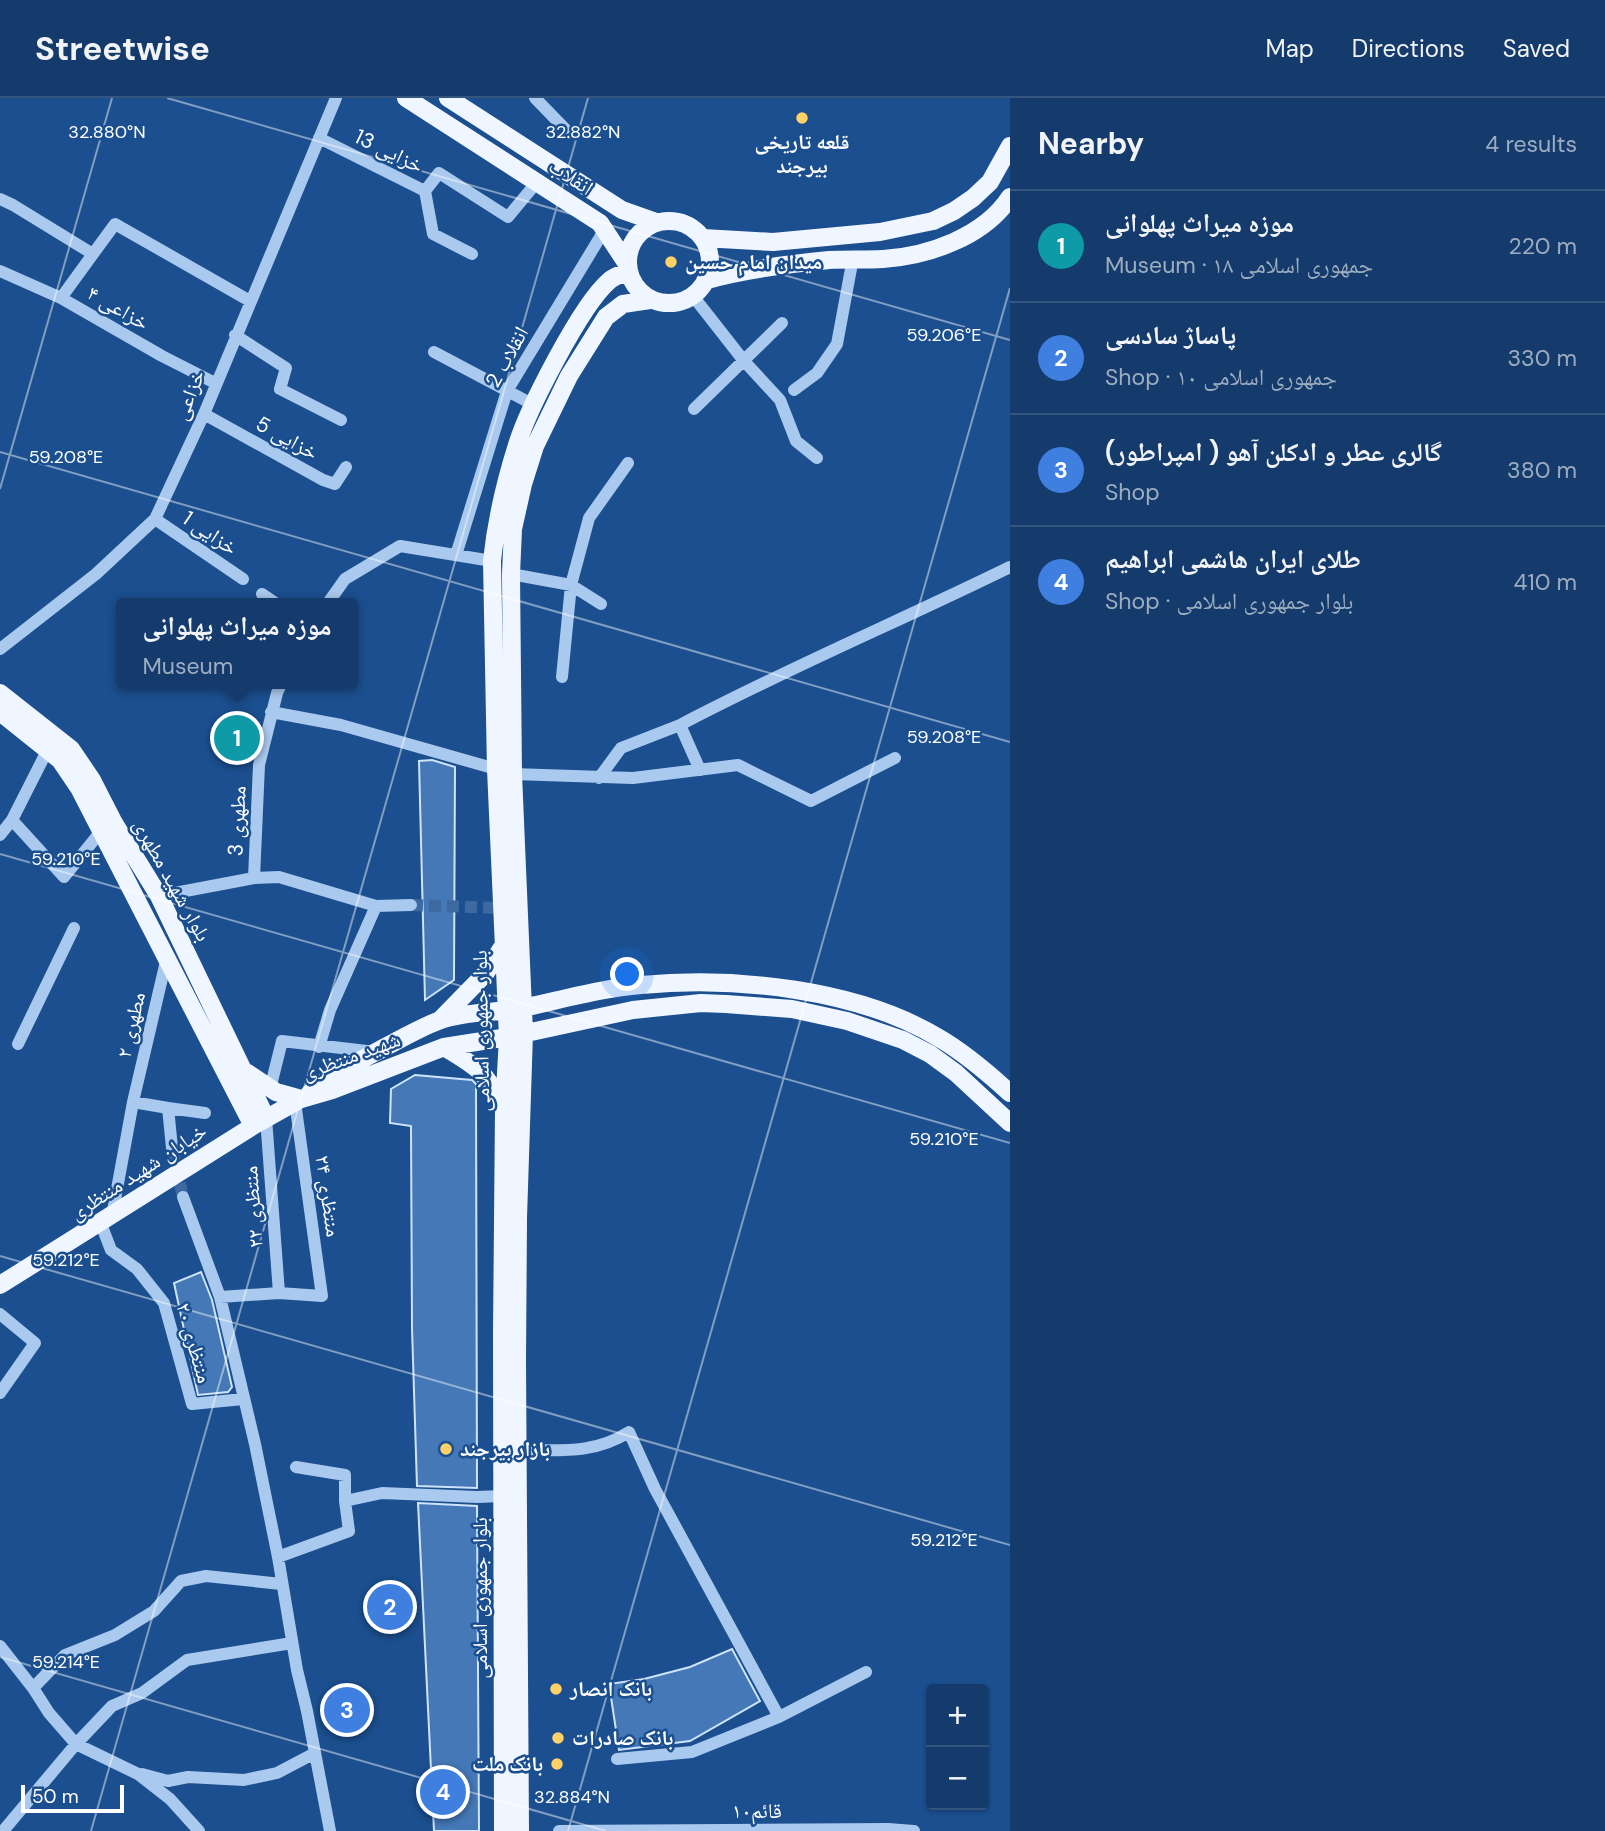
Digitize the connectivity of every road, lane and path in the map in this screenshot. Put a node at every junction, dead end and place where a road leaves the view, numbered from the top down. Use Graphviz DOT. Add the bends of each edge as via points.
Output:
graph roads {
  1 [pos="336,98"];
  2 [pos="406,98"];
  3 [pos="448,98"];
  4 [pos="535,98"];
  5 [pos="569,133"];
  6 [pos="319,138"];
  7 [pos="1010,146"];
  8 [pos="537,182"];
  9 [pos="425,191"];
  10 [pos="1010,197"];
  11 [pos="0,199"];
  12 [pos="656,222"];
  13 [pos="605,229"];
  14 [pos="703,238"];
  15 [pos="93,254"];
  16 [pos="472,254"];
  17 [pos="853,258"];
  18 [pos="628,268"];
  19 [pos="0,271"];
  20 [pos="707,280"];
  21 [pos="693,296"];
  22 [pos="61,298"];
  23 [pos="650,300"];
  24 [pos="250,301"];
  25 [pos="782,323"];
  26 [pos="235,335"];
  27 [pos="435,352"];
  28 [pos="744,361"];
  29 [pos="215,383"];
  30 [pos="794,390"];
  31 [pos="507,391"];
  32 [pos="534,405"];
  33 [pos="694,409"];
  34 [pos="204,414"];
  35 [pos="341,420"];
  36 [pos="817,458"];
  37 [pos="628,463"];
  38 [pos="346,467"];
  39 [pos="155,519"];
  40 [pos="456,555"];
  41 [pos="492,561"];
  42 [pos="1010,567"];
  43 [pos="511,575"];
  44 [pos="243,579"];
  45 [pos="571,585"];
  46 [pos="262,594"];
  47 [pos="268,598"];
  48 [pos="332,598"];
  49 [pos="601,604"];
  50 [pos="0,649"];
  51 [pos="562,677"];
  52 [pos="279,689"];
  53 [pos="0,693"];
  54 [pos="0,712"];
  55 [pos="271,712"];
  56 [pos="680,725"];
  57 [pos="48,749"];
  58 [pos="895,758"];
  59 [pos="700,770"];
  60 [pos="504,771"];
  61 [pos="599,778"];
  62 [pos="12,820"];
  63 [pos="102,830"];
  64 [pos="0,835"];
  65 [pos="254,878"];
  66 [pos="159,896"];
  67 [pos="411,905"];
  68 [pos="376,906"];
  69 [pos="74,928"];
  70 [pos="503,946"];
  71 [pos="167,957"];
  72 [pos="515,1009"];
  73 [pos="440,1020"];
  74 [pos="516,1035"];
  75 [pos="18,1044"];
  76 [pos="319,1047"];
  77 [pos="444,1047"];
  78 [pos="375,1052"];
  79 [pos="242,1069"];
  80 [pos="270,1089"];
  81 [pos="1010,1093"];
  82 [pos="298,1101"];
  83 [pos="133,1102"];
  84 [pos="168,1108"];
  85 [pos="505,1109"];
  86 [pos="205,1113"];
  87 [pos="259,1122"];
  88 [pos="1010,1123"];
  89 [pos="172,1148"];
  90 [pos="183,1197"];
  91 [pos="106,1220"];
  92 [pos="0,1285"];
  93 [pos="278,1293"];
  94 [pos="220,1297"];
  95 [pos="0,1314"];
  96 [pos="0,1393"];
  97 [pos="243,1399"];
  98 [pos="517,1450"];
  99 [pos="296,1467"];
  100 [pos="503,1496"];
  101 [pos="345,1501"];
  102 [pos="278,1557"];
  103 [pos="281,1584"];
  104 [pos="292,1643"];
  105 [pos="0,1646"];
  106 [pos="866,1672"];
  107 [pos="33,1688"];
  108 [pos="779,1717"];
  109 [pos="76,1744"];
  110 [pos="315,1753"];
  111 [pos="617,1759"];
  112 [pos="138,1774"];
  113 [pos="194,1829"];
  114 [pos="888,1830"];
  115 [pos="3,1831"];
  116 [pos="330,1831"];
  117 [pos="503,1831"];
  118 [pos="520,1831"];
  119 [pos="559,1831"];
  120 [pos="627,1831"];
  121 [pos="914,1831"];
  1 -- 6 [label="street, خزاعی"];
  2 -- 8 [label="main road, انقلاب"];
  3 -- 12 [label="main road, انقلاب" via="622,209"];
  4 -- 5 [label="street"];
  6 -- 9 [label="street, خزایی 13"];
  6 -- 24 [label="street, خزاعی"];
  7 -- 14 [label="main road" via="989,182 973,198 933,221 880,232 773,242"];
  8 -- 9 [label="street, خزایی 13" via="508,217 439,173"];
  8 -- 13 [label="main road, انقلاب"];
  9 -- 16 [label="street" via="433,234"];
  10 -- 17 [label="main road" via="989,220 944,246 882,259"];
  11 -- 15 [label="street"];
  12 -- 14 [label="main road" via="682,223"];
  12 -- 18 [label="main road" via="631,245"];
  13 -- 18 [label="main road, انقلاب"];
  13 -- 31 [label="street, انقلاب 2"];
  14 -- 20 [label="main road" via="710,258"];
  15 -- 22 [label="street"];
  15 -- 24 [label="street" via="115,224"];
  17 -- 20 [label="main road" via="746,269"];
  17 -- 30 [label="street" via="837,344 817,373"];
  18 -- 23 [label="main road" via="633,283"];
  18 -- 32 [label="main road, بلوار جمهوری اسلامی" via="610,279 584,313"];
  19 -- 22 [label="street, خزاعی ۴"];
  20 -- 21 [label="main road"];
  21 -- 23 [label="main road" via="673,304"];
  21 -- 28 [label="street"];
  22 -- 29 [label="street, خزاعی ۴"];
  23 -- 43 [label="main road, بلوار جمهوری اسلامی" via="623,304 606,317 569,376 535,446 523,484 513,529"];
  24 -- 26 [label="street, خزاعی"];
  25 -- 28 [label="street"];
  26 -- 29 [label="street, خزاعی"];
  26 -- 35 [label="street" via="286,368 280,389"];
  27 -- 31 [label="street"];
  28 -- 33 [label="street"];
  28 -- 36 [label="street" via="780,400 796,441"];
  29 -- 34 [label="street, خزاعی"];
  31 -- 32 [label="street"];
  31 -- 40 [label="street, انقلاب 2"];
  32 -- 41 [label="main road, بلوار جمهوری اسلامی" via="510,468"];
  34 -- 38 [label="street, خزایی 5" via="323,480 335,484"];
  34 -- 39 [label="street, خزاعی"];
  37 -- 45 [label="street" via="589,518"];
  39 -- 44 [label="street, خزایی 1"];
  39 -- 50 [label="street, خزاعی" via="96,574"];
  40 -- 41 [label="street"];
  40 -- 48 [label="street" via="400,546 345,579"];
  41 -- 60 [label="main road, بلوار جمهوری اسلامی"];
  42 -- 56 [label="street"];
  43 -- 45 [label="street"];
  43 -- 60 [label="main road, بلوار جمهوری اسلامی"];
  45 -- 49 [label="street"];
  45 -- 51 [label="street"];
  46 -- 47 [label="street"];
  52 -- 55 [label="street, مطهری 3"];
  53 -- 66 [label="main road, بلوار شهید مطهری" via="71,749"];
  54 -- 57 [label="main road, بلوار شهید مطهری"];
  55 -- 60 [label="street" via="341,726"];
  55 -- 65 [label="street, مطهری 3" via="259,765"];
  56 -- 59 [label="street"];
  56 -- 61 [label="street" via="621,748"];
  57 -- 62 [label="street"];
  57 -- 63 [label="main road, بلوار شهید مطهری" via="79,788"];
  58 -- 59 [label="street" via="811,801 738,765"];
  59 -- 61 [label="street"];
  60 -- 61 [label="street"];
  60 -- 70 [label="main road, بلوار جمهوری اسلامی"];
  60 -- 72 [label="main road, بلوار جمهوری اسلامی"];
  62 -- 63 [label="street" via="64,877"];
  62 -- 64 [label="street"];
  63 -- 71 [label="main road, بلوار شهید مطهری"];
  65 -- 66 [label="street, مطهری 3"];
  65 -- 68 [label="street, مطهری 3" via="279,877"];
  66 -- 79 [label="main road, بلوار شهید مطهری"];
  67 -- 68 [label="street, مطهری 3"];
  68 -- 76 [label="street" via="330,1010"];
  69 -- 75 [label="street"];
  70 -- 72 [label="main road, بلوار جمهوری اسلامی"];
  70 -- 73 [label="main road" via="485,974"];
  71 -- 83 [label="street, مطهری ۲"];
  71 -- 87 [label="main road, بلوار شهید مطهری"];
  72 -- 73 [label="main road, شهید منتظری"];
  72 -- 74 [label="main road, بلوار جمهوری اسلامی"];
  72 -- 81 [label="main road, شهید منتظری" via="640,985 692,983 796,991 885,1013 937,1037"];
  73 -- 78 [label="main road, شهید منتظری"];
  74 -- 77 [label="main road, شهید منتظری"];
  74 -- 85 [label="main road, بلوار جمهوری اسلامی"];
  74 -- 88 [label="main road, شهید منتظری" via="633,1010 701,1003 792,1009 848,1021 930,1054"];
  74 -- 98 [label="main road, بلوار جمهوری اسلامی"];
  76 -- 78 [label="street"];
  76 -- 80 [label="street" via="282,1041"];
  77 -- 82 [label="main road, شهید منتظری"];
  77 -- 85 [label="main road" via="479,1068"];
  78 -- 82 [label="main road, شهید منتظری"];
  79 -- 80 [label="main road"];
  79 -- 87 [label="main road, بلوار شهید مطهری"];
  80 -- 82 [label="main road"];
  82 -- 87 [label="main road, خیابان شهید منتظری"];
  82 -- 93 [label="street, منتظری ۲۴" via="322,1296"];
  83 -- 84 [label="street"];
  83 -- 91 [label="street, مطهری ۲"];
  84 -- 86 [label="street"];
  84 -- 89 [label="street"];
  85 -- 100 [label="main road, بلوار جمهوری اسلامی"];
  87 -- 91 [label="main road, خیابان شهید منتظری"];
  87 -- 93 [label="street, منتظری ۲۲"];
  90 -- 94 [label="street"];
  91 -- 92 [label="main road, خیابان شهید منتظری"];
  91 -- 97 [label="street, منتظری ۲۰" via="111,1250 137,1269 164,1303 192,1404"];
  93 -- 94 [label="street"];
  94 -- 97 [label="street"];
  95 -- 96 [label="street" via="34,1343"];
  97 -- 102 [label="street"];
  98 -- 108 [label="street" via="601,1447 629,1432 655,1489"];
  98 -- 118 [label="main road, بلوار جمهوری اسلامی"];
  99 -- 101 [label="street" via="345,1475"];
  100 -- 101 [label="street" via="382,1493"];
  100 -- 117 [label="main road, بلوار جمهوری اسلامی"];
  101 -- 102 [label="street" via="349,1531"];
  102 -- 103 [label="street"];
  103 -- 104 [label="street"];
  103 -- 107 [label="street" via="206,1576 181,1581 153,1611 115,1635 65,1655"];
  104 -- 109 [label="street" via="187,1660 142,1693 112,1706"];
  104 -- 110 [label="street"];
  105 -- 107 [label="street"];
  106 -- 108 [label="street"];
  107 -- 109 [label="street"];
  108 -- 111 [label="street" via="692,1752"];
  109 -- 112 [label="street"];
  109 -- 115 [label="street"];
  110 -- 112 [label="street" via="277,1773 244,1780 188,1777 168,1781"];
  110 -- 116 [label="street"];
  112 -- 113 [label="street" via="170,1799"];
  114 -- 120 [label="street, قائم۱۰"];
  114 -- 121 [label="street, قائم۱۰"];
  119 -- 120 [label="street, قائم۱۰"];
}
